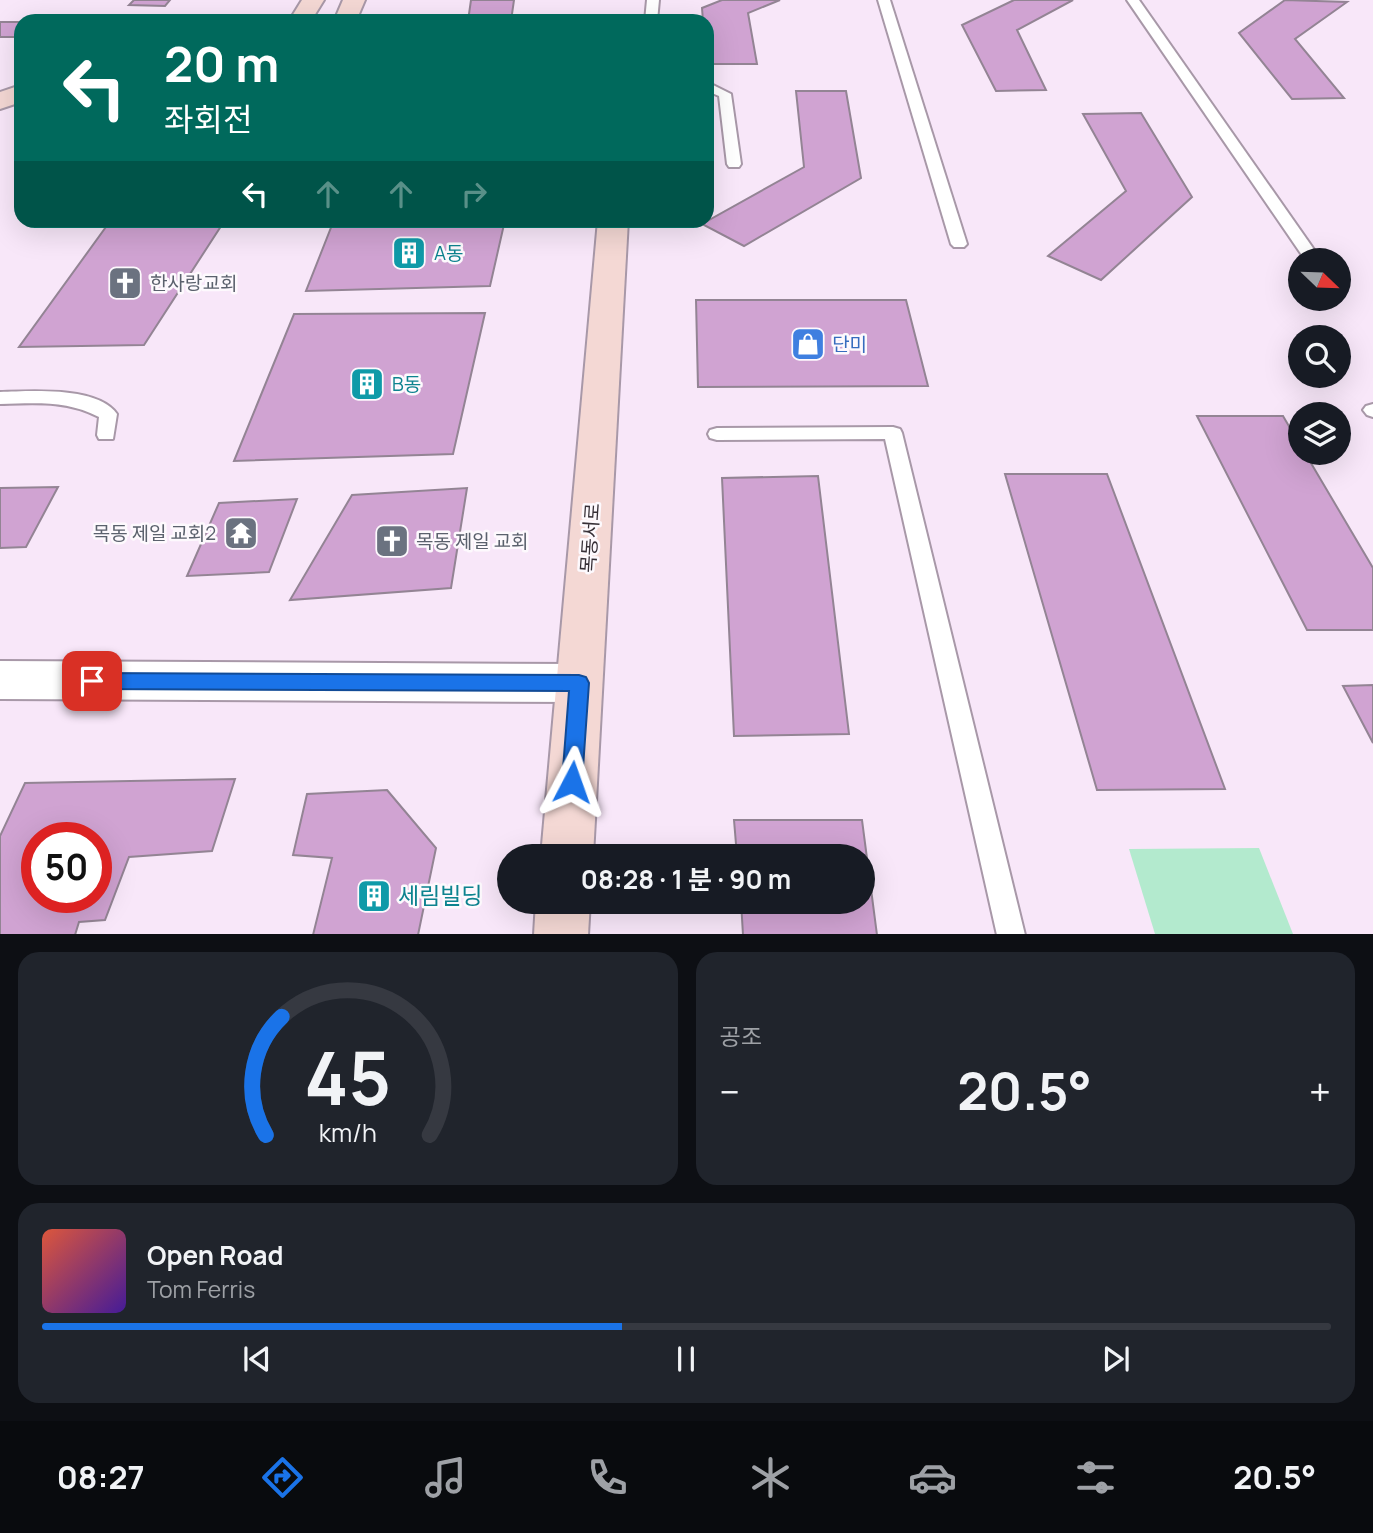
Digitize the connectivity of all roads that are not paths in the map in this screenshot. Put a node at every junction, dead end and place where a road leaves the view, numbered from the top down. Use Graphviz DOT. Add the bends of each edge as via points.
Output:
graph roads {
  1 [pos="884,0"];
  2 [pos="1133,0"];
  3 [pos="714,89"];
  4 [pos="734,164"];
  5 [pos="611,228"];
  6 [pos="959,244"];
  7 [pos="1305,248"];
  8 [pos="0,398"];
  9 [pos="717,434"];
  10 [pos="106,435"];
  11 [pos="0,680"];
  12 [pos="579,683"];
  13 [pos="568,844"];
  14 [pos="562,914"];
  15 [pos="561,934"];
  16 [pos="1011,934"];
  1 -- 6 [label="lane"];
  2 -- 7 [label="lane"];
  3 -- 4 [label="lane" via="725,94"];
  5 -- 12 [label="main road, 목동서로"];
  8 -- 10 [label="lane" via="69,397 92,404 108,414"];
  9 -- 16 [label="lane" via="893,433"];
  11 -- 12 [label="street"];
  12 -- 13 [label="main road, 목동서로"];
  14 -- 15 [label="main road"];
}
